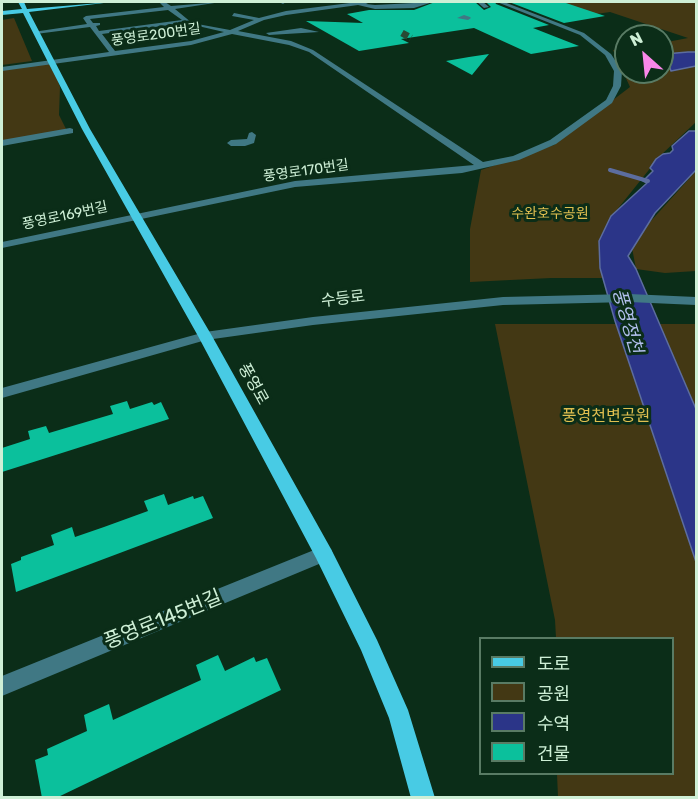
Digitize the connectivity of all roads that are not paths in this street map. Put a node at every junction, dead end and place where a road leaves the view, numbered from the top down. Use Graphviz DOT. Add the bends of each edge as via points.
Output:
graph roads {
  1 [pos="76,2"];
  2 [pos="109,2"];
  3 [pos="162,2"];
  4 [pos="218,2"];
  5 [pos="316,2"];
  6 [pos="430,2"];
  7 [pos="480,2"];
  8 [pos="500,2"];
  9 [pos="364,3"];
  10 [pos="24,6"];
  11 [pos="168,7"];
  12 [pos="325,7"];
  13 [pos="486,7"];
  14 [pos="471,8"];
  15 [pos="202,11"];
  16 [pos="2,12"];
  17 [pos="176,14"];
  18 [pos="234,15"];
  19 [pos="289,17"];
  20 [pos="257,19"];
  21 [pos="464,19"];
  22 [pos="184,21"];
  23 [pos="91,25"];
  24 [pos="36,32"];
  25 [pos="230,32"];
  26 [pos="316,32"];
  27 [pos="97,33"];
  28 [pos="113,53"];
  29 [pos="51,62"];
  30 [pos="2,69"];
  31 [pos="70,131"];
  32 [pos="252,135"];
  33 [pos="2,143"];
  34 [pos="231,143"];
  35 [pos="482,166"];
  36 [pos="136,216"];
  37 [pos="2,245"];
  38 [pos="696,300"];
  39 [pos="205,336"];
  40 [pos="2,393"];
  41 [pos="324,554"];
  42 [pos="2,686"];
  43 [pos="423,798"];
  1 -- 10 [label="main road"];
  2 -- 10 [label="main road"];
  3 -- 11 [label="street"];
  4 -- 11 [label="street"];
  5 -- 12 [label="street"];
  6 -- 9 [label="street, 풍영로200번길" via="365,7"];
  7 -- 13 [label="street"];
  8 -- 35 [label="street, 풍영로170번길" via="574,30 608,54 618,71 617,86 601,108 544,146"];
  9 -- 12 [label="street, 풍영로200번길"];
  10 -- 16 [label="main road"];
  10 -- 24 [label="main road, 풍영로"];
  11 -- 17 [label="street"];
  11 -- 23 [label="street" via="86,18"];
  12 -- 25 [label="street, 풍영로200번길" via="272,16"];
  14 -- 21 [label="street"];
  15 -- 17 [label="street"];
  17 -- 22 [label="street"];
  17 -- 23 [label="street"];
  18 -- 20 [label="street"];
  19 -- 26 [label="street" via="256,30"];
  22 -- 25 [label="street"];
  22 -- 27 [label="street"];
  23 -- 24 [label="street"];
  23 -- 27 [label="street"];
  24 -- 29 [label="main road, 풍영로"];
  25 -- 28 [label="street, 풍영로200번길" via="191,43"];
  25 -- 35 [label="street" via="291,43 311,51"];
  27 -- 28 [label="street"];
  28 -- 29 [label="street, 풍영로200번길"];
  29 -- 30 [label="street, 풍영로200번길"];
  29 -- 36 [label="main road, 풍영로"];
  31 -- 33 [label="street"];
  32 -- 34 [label="street" via="253,139 245,143"];
  35 -- 36 [label="street, 풍영로170번길" via="295,184"];
  36 -- 37 [label="street, 풍영로169번길"];
  36 -- 39 [label="main road, 풍영로"];
  38 -- 39 [label="street, 수등로" via="543,299 391,312"];
  39 -- 40 [label="street, 수등로"];
  39 -- 41 [label="main road, 풍영로"];
  41 -- 42 [label="street, 풍영로145번길"];
  41 -- 43 [label="main road, 풍영로" via="400,718"];
}
